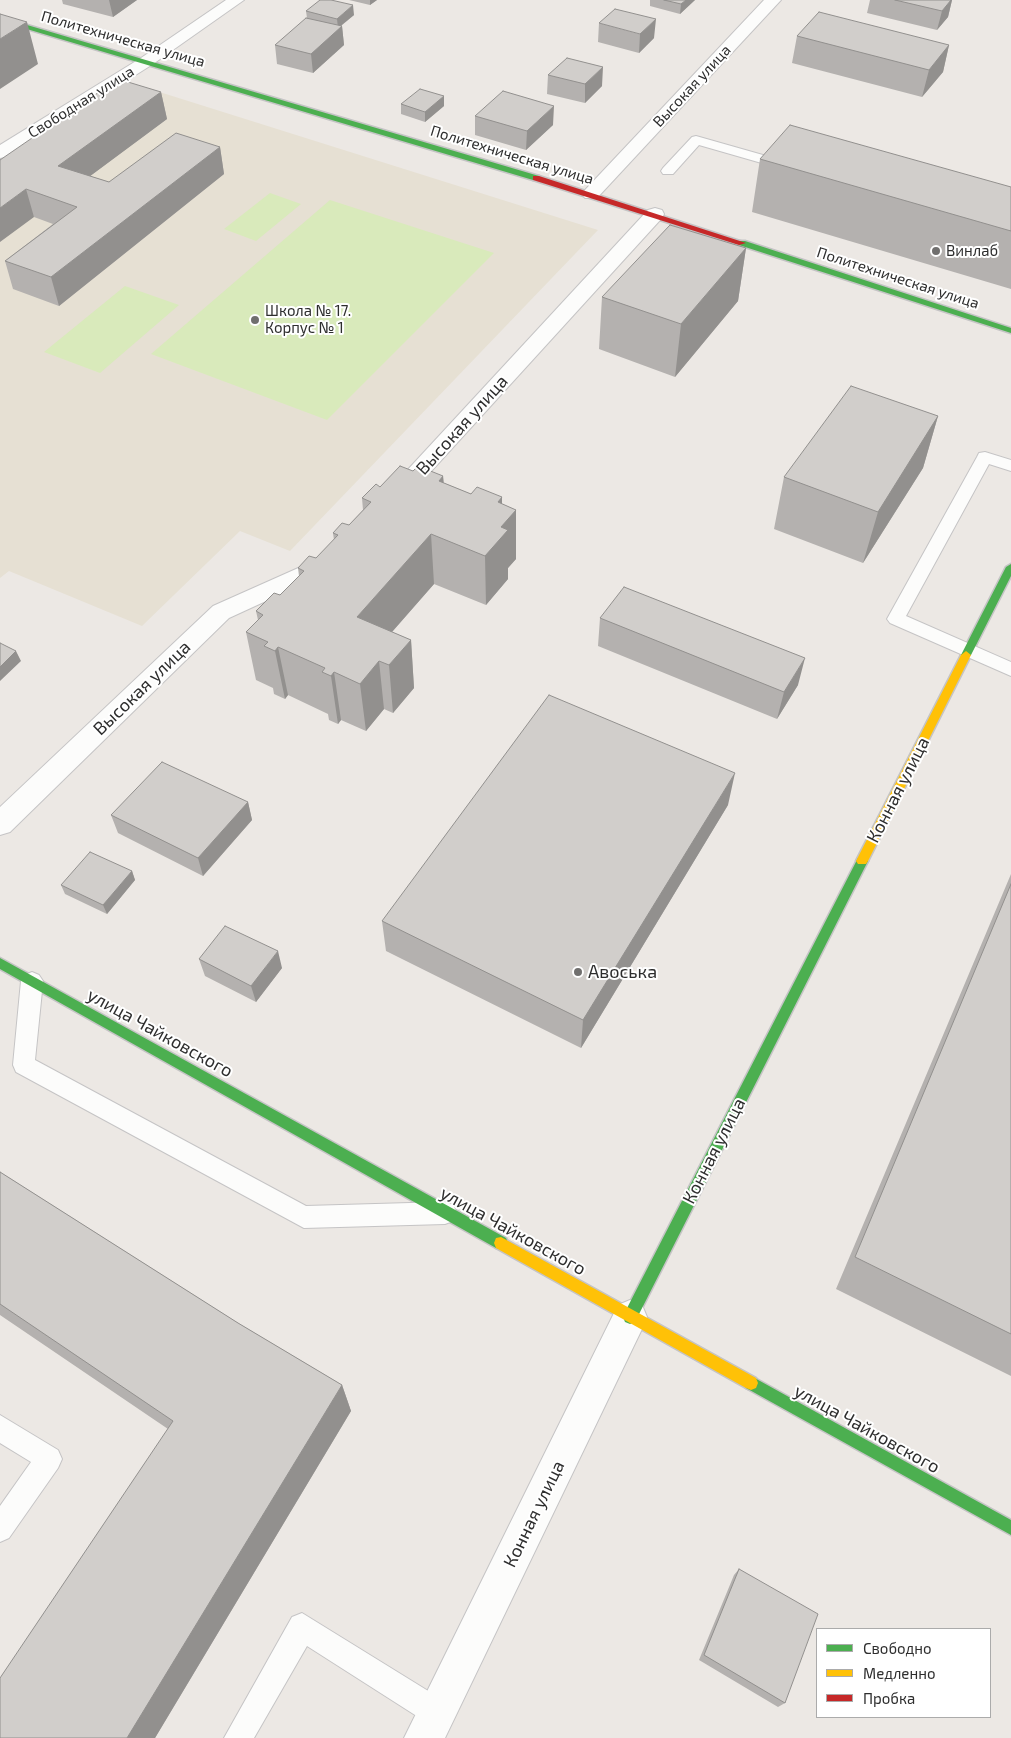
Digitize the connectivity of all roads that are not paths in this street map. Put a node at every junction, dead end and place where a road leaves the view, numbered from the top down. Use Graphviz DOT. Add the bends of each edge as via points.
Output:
graph roads {
  1 [pos="236,0"];
  2 [pos="773,0"];
  3 [pos="0,19"];
  4 [pos="147,61"];
  5 [pos="0,153"];
  6 [pos="801,170"];
  7 [pos="668,171"];
  8 [pos="591,194"];
  9 [pos="655,214"];
  10 [pos="1011,331"];
  11 [pos="1011,466"];
  12 [pos="382,512"];
  13 [pos="348,549"];
  14 [pos="1011,567"];
  15 [pos="969,650"];
  16 [pos="1011,669"];
  17 [pos="0,824"];
  18 [pos="0,963"];
  19 [pos="32,981"];
  20 [pos="445,1213"];
  21 [pos="630,1317"];
  22 [pos="0,1428"];
  23 [pos="1011,1528"];
  24 [pos="0,1529"];
  25 [pos="430,1725"];
  26 [pos="238,1738"];
  1 -- 4 [label="street, Свободная улица"];
  2 -- 8 [label="street, Высокая улица"];
  3 -- 4 [label="street, Политехническая улица"];
  4 -- 5 [label="street, Свободная улица"];
  4 -- 8 [label="street, Политехническая улица"];
  6 -- 7 [label="lane" via="696,140"];
  8 -- 9 [label="street, Политехническая улица"];
  9 -- 10 [label="street, Политехническая улица"];
  9 -- 12 [label="street, Высокая улица"];
  11 -- 15 [label="lane" via="984,457 896,619"];
  13 -- 17 [label="street, Высокая улица" via="342,556 221,612"];
  14 -- 15 [label="street, Конная улица"];
  15 -- 16 [label="lane"];
  15 -- 21 [label="street, Конная улица"];
  18 -- 19 [label="street, улица Чайковского"];
  19 -- 20 [label="street, улица Чайковского"];
  19 -- 20 [label="lane" via="24,1065 304,1217"];
  20 -- 21 [label="street, улица Чайковского"];
  21 -- 23 [label="street, улица Чайковского"];
  21 -- 25 [label="street, Конная улица"];
  22 -- 24 [label="lane" via="49,1459"];
  25 -- 26 [label="lane" via="302,1627"];
}
